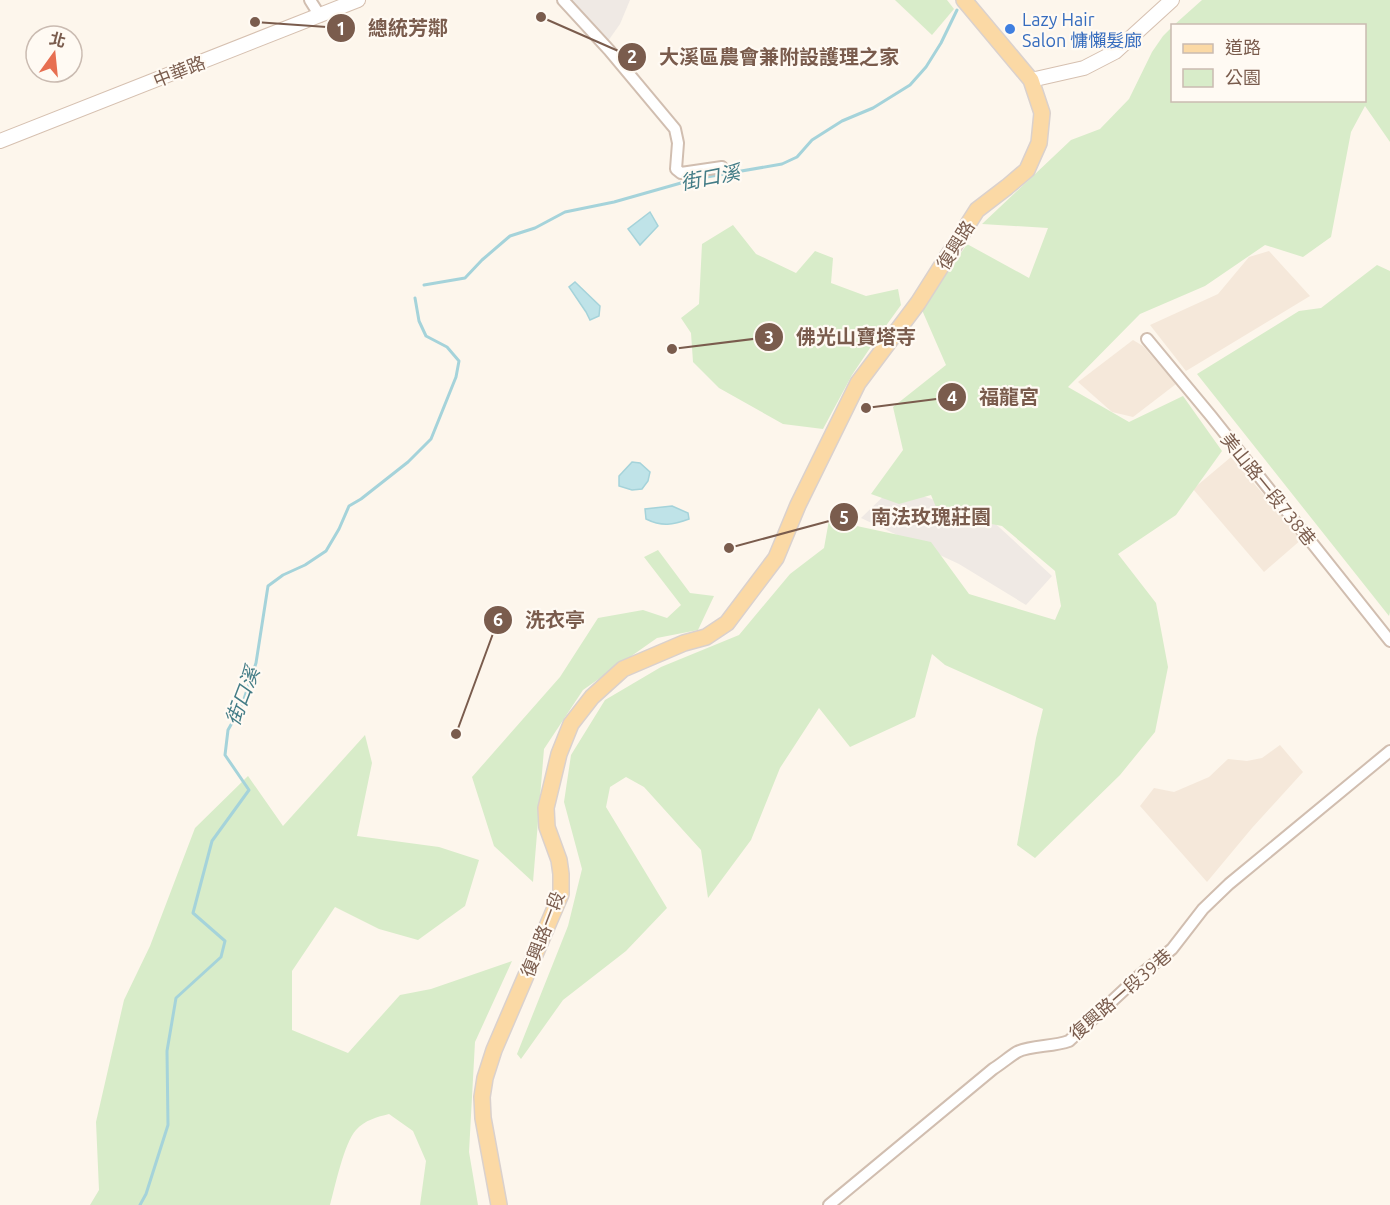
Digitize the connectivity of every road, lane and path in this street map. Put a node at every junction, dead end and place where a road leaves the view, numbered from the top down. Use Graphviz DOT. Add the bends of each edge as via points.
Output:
graph roads {
  1 [pos="310,0"];
  2 [pos="358,0"];
  3 [pos="563,0"];
  4 [pos="964,0"];
  5 [pos="1172,0"];
  6 [pos="320,16"];
  7 [pos="1031,80"];
  8 [pos="0,141"];
  9 [pos="722,167"];
  10 [pos="1147,339"];
  11 [pos="796,511"];
  12 [pos="1390,641"];
  13 [pos="1390,751"];
  14 [pos="499,1205"];
  15 [pos="829,1205"];
  1 -- 6 [label="street"];
  2 -- 6 [label="street, 中華路"];
  3 -- 9 [label="street" via="675,129 676,169 681,173"];
  4 -- 7 [label="main road, 復興路"];
  5 -- 7 [label="street" via="1115,52 1084,68"];
  6 -- 8 [label="street, 中華路"];
  7 -- 11 [label="main road, 復興路" via="1042,113 1039,143 1027,170 977,210 918,303 858,382"];
  10 -- 12 [label="street, 美山路一段738巷"];
  11 -- 14 [label="main road, 復興路一段" via="776,558 727,623 706,637 623,669 592,697 567,734 546,808 547,826 559,860 561,894 494,1050 482,1097"];
  13 -- 15 [label="street, 復興路一段39巷" via="1229,884 1203,909 1172,950 1069,1041 1018,1052 993,1069"];
}
